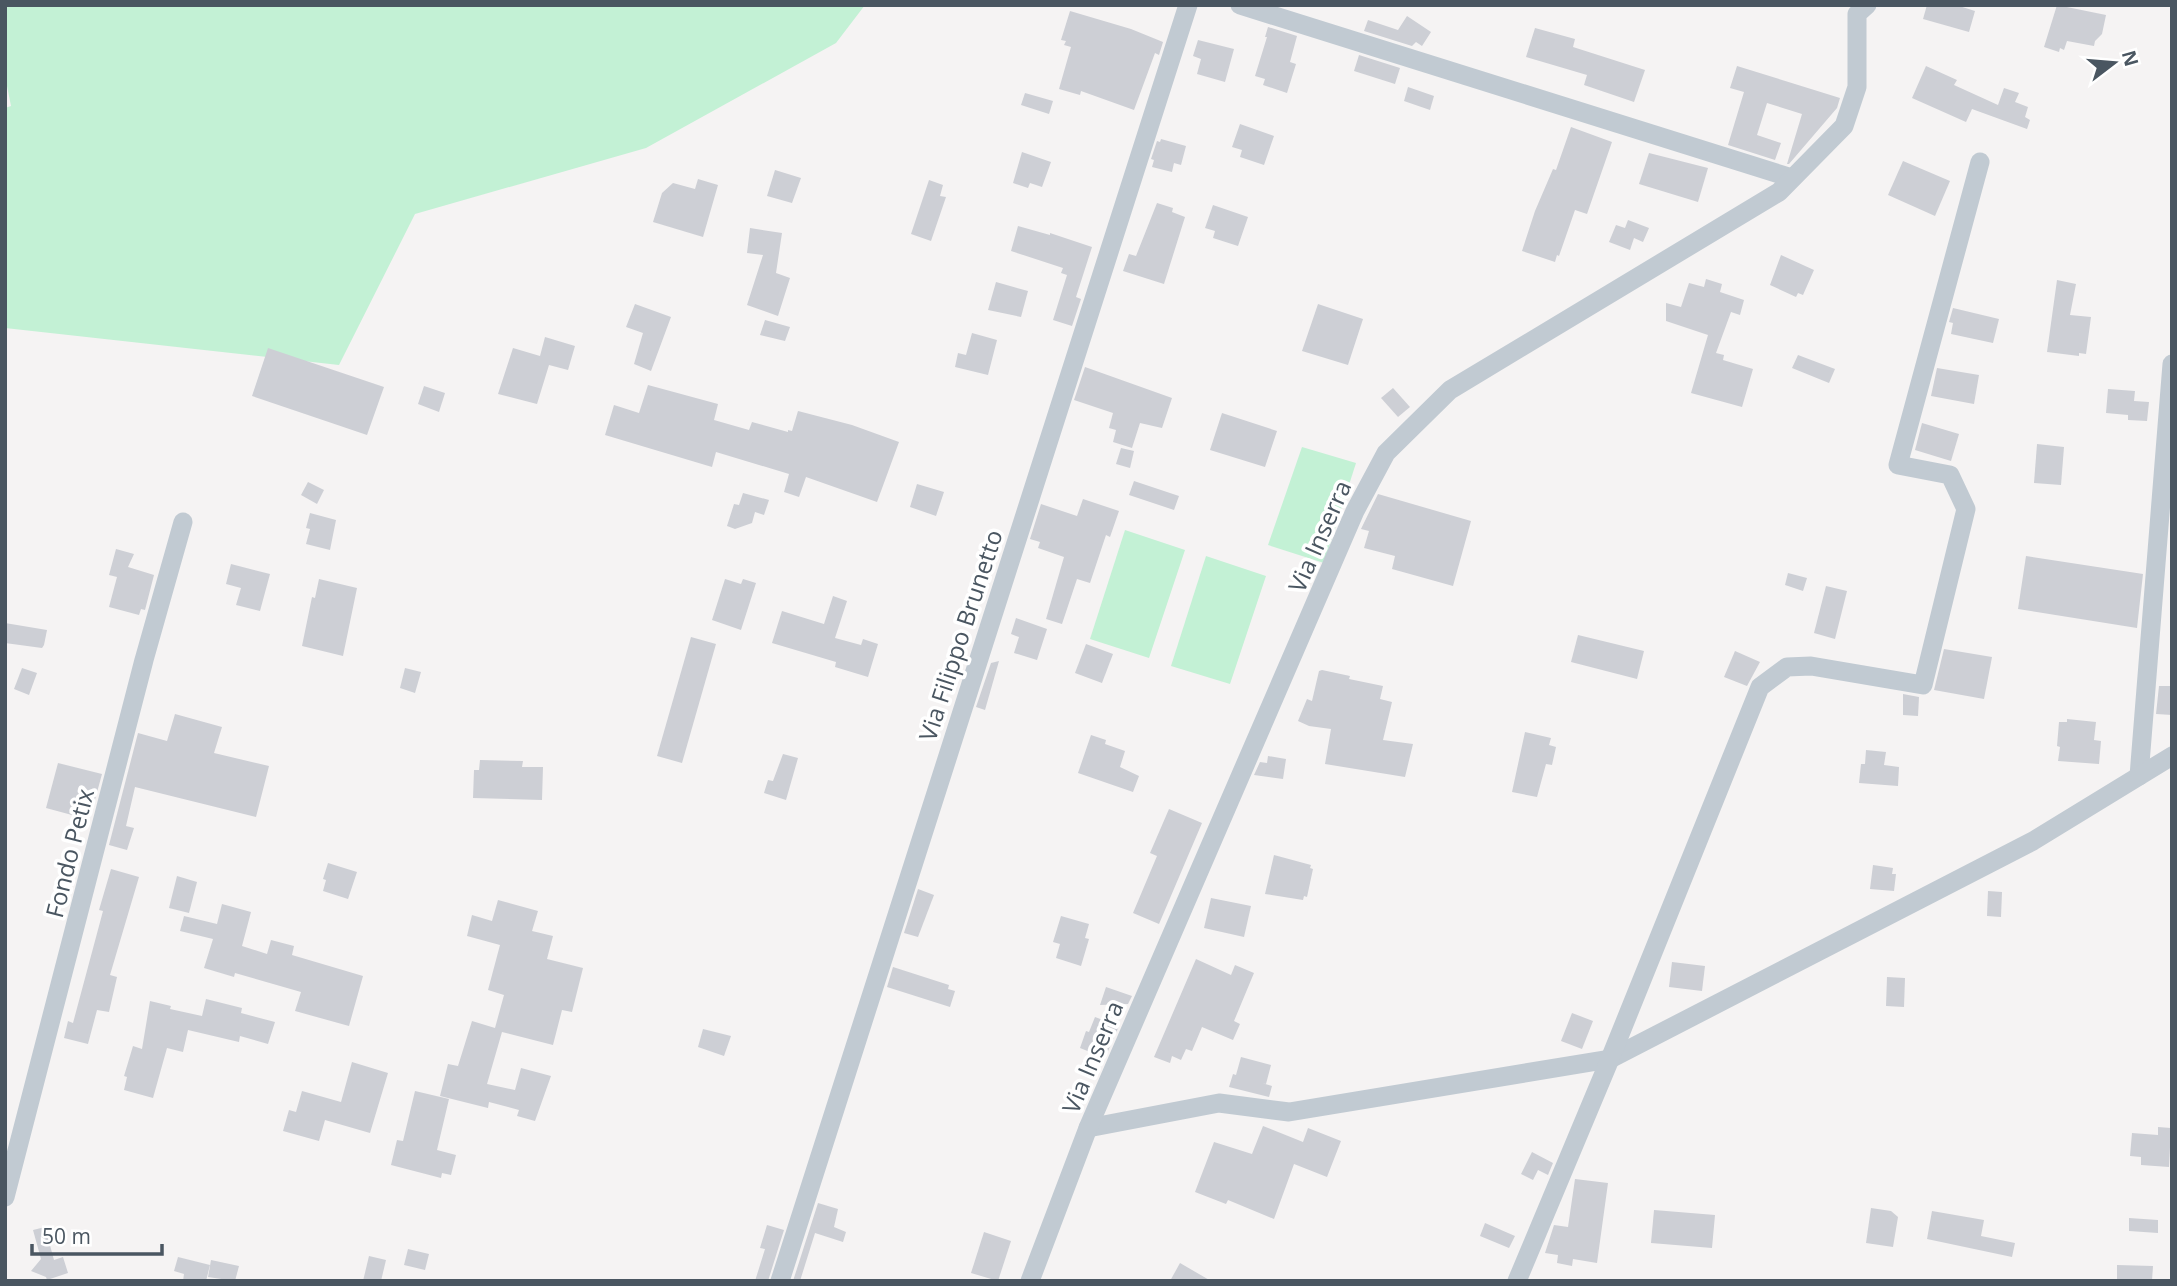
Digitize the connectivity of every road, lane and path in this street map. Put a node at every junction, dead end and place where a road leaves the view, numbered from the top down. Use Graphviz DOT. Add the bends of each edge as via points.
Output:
graph roads {
  1 [pos="1188,5"];
  2 [pos="1240,5"];
  3 [pos="1867,5"];
  4 [pos="1980,162"];
  5 [pos="1792,178"];
  6 [pos="2172,364"];
  7 [pos="183,522"];
  8 [pos="2172,756"];
  9 [pos="2139,776"];
  10 [pos="1610,1059"];
  11 [pos="1088,1128"];
  12 [pos="5,1198"];
  13 [pos="780,1281"];
  14 [pos="1030,1281"];
  15 [pos="1517,1281"];
  1 -- 13 [label="street, Via Filippo Brunetto"];
  2 -- 5 [label="street"];
  3 -- 5 [label="street, Via Inserra" via="1857,14 1857,87 1843,126"];
  4 -- 10 [label="street" via="1898,465 1950,475 1966,509 1923,685 1811,666 1787,667 1760,687"];
  5 -- 11 [label="street, Via Inserra" via="1779,192 1450,390 1386,453 1355,511"];
  6 -- 9 [label="street"];
  7 -- 12 [label="street, Fondo Petix"];
  8 -- 9 [label="street"];
  9 -- 10 [label="street" via="2033,841"];
  10 -- 11 [label="street" via="1289,1112 1219,1102"];
  10 -- 15 [label="street"];
  11 -- 14 [label="street, Via Inserra"];
}
